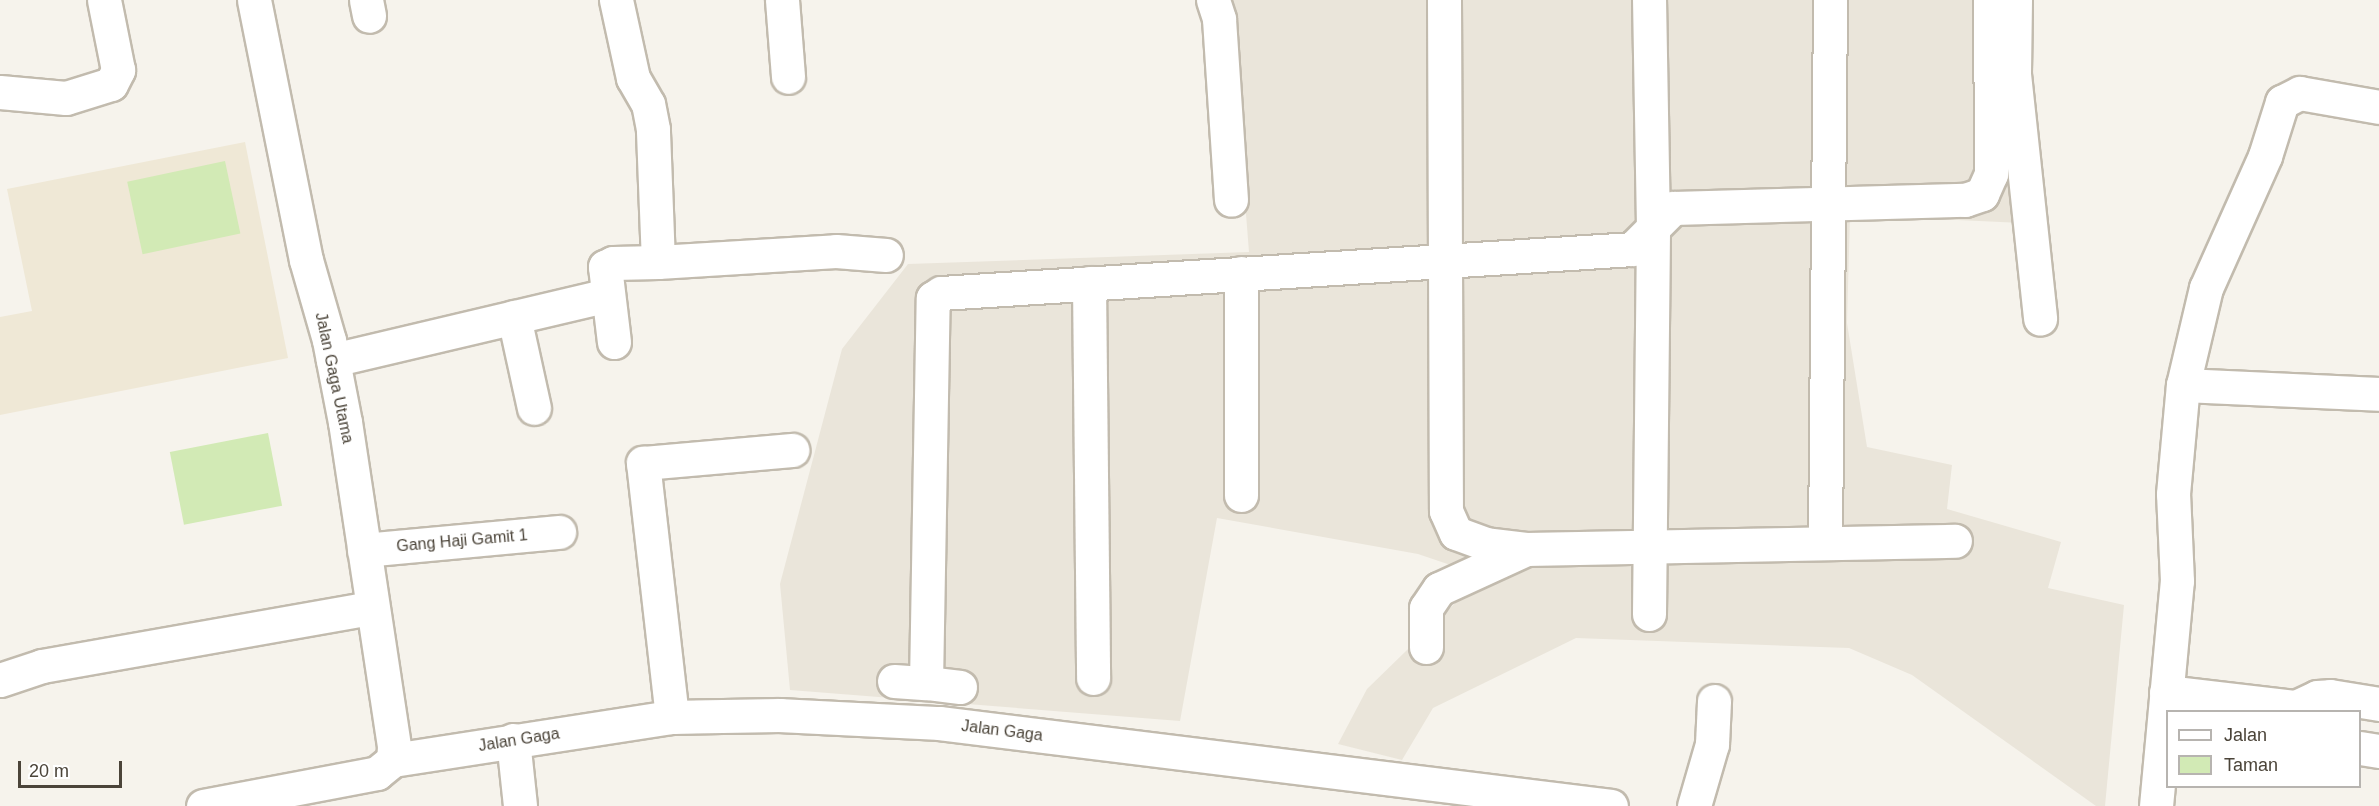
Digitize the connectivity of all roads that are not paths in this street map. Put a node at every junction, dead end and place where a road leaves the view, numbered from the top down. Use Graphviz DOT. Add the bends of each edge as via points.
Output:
graph roads {
  1 [pos="105,0"];
  2 [pos="254,0"];
  3 [pos="616,0"];
  4 [pos="782,0"];
  5 [pos="1213,0"];
  6 [pos="1444,0"];
  7 [pos="1649,0"];
  8 [pos="1830,0"];
  9 [pos="1990,0"];
  10 [pos="2015,0"];
  11 [pos="788,76"];
  12 [pos="0,92"];
  13 [pos="2379,107"];
  14 [pos="1231,200"];
  15 [pos="1831,201"];
  16 [pos="1653,227"];
  17 [pos="886,255"];
  18 [pos="658,262"];
  19 [pos="1445,262"];
  20 [pos="1241,273"];
  21 [pos="1089,283"];
  22 [pos="607,295"];
  23 [pos="514,317"];
  24 [pos="2040,319"];
  25 [pos="614,342"];
  26 [pos="333,360"];
  27 [pos="2183,384"];
  28 [pos="2379,394"];
  29 [pos="534,408"];
  30 [pos="792,450"];
  31 [pos="1241,495"];
  32 [pos="559,532"];
  33 [pos="1955,541"];
  34 [pos="1825,542"];
  35 [pos="1649,548"];
  36 [pos="1526,549"];
  37 [pos="364,550"];
  38 [pos="372,608"];
  39 [pos="1649,614"];
  40 [pos="1426,647"];
  41 [pos="1093,678"];
  42 [pos="0,680"];
  43 [pos="894,681"];
  44 [pos="926,683"];
  45 [pos="960,687"];
  46 [pos="2166,692"];
  47 [pos="1714,701"];
  48 [pos="2379,704"];
  49 [pos="2296,710"];
  50 [pos="672,717"];
  51 [pos="513,740"];
  52 [pos="2361,748"];
  53 [pos="2379,751"];
  54 [pos="393,760"];
  55 [pos="1391,793"];
  56 [pos="204,806"];
  57 [pos="519,806"];
  58 [pos="1611,806"];
  59 [pos="1694,806"];
  60 [pos="2156,806"];
  1 -- 12 [label="street" via="118,70 111,84 66,98"];
  2 -- 26 [label="street, Jalan Gaga Utama" via="306,260"];
  3 -- 18 [label="street" via="633,78 648,105 653,129"];
  4 -- 11 [label="street"];
  5 -- 14 [label="street" via="1219,19"];
  6 -- 19 [label="street"];
  7 -- 16 [label="street"];
  8 -- 15 [label="street"];
  9 -- 15 [label="street" via="1991,174 1982,194 1965,200"];
  10 -- 24 [label="street" via="2014,74"];
  13 -- 27 [label="street" via="2300,93 2282,102 2265,156 2206,288"];
  15 -- 16 [label="street" via="1673,208"];
  15 -- 34 [label="street"];
  16 -- 19 [label="street" via="1632,249"];
  16 -- 35 [label="street"];
  17 -- 18 [label="street" via="836,251"];
  18 -- 22 [label="street" via="613,263 605,267"];
  19 -- 20 [label="street"];
  19 -- 36 [label="street" via="1446,511 1456,533 1486,544"];
  20 -- 21 [label="street"];
  20 -- 31 [label="street"];
  21 -- 41 [label="street"];
  21 -- 44 [label="street" via="941,293 933,298"];
  22 -- 23 [label="street"];
  22 -- 25 [label="street"];
  23 -- 26 [label="street"];
  23 -- 29 [label="street"];
  26 -- 37 [label="street, Jalan Gaga Utama"];
  27 -- 28 [label="street"];
  27 -- 46 [label="street" via="2173,494 2176,581"];
  30 -- 50 [label="street" via="643,463"];
  32 -- 37 [label="street, Gang Haji Gamit 1"];
  33 -- 34 [label="street"];
  34 -- 35 [label="street"];
  35 -- 36 [label="street"];
  35 -- 39 [label="street"];
  36 -- 40 [label="street" via="1439,590 1426,609"];
  37 -- 38 [label="street, Jalan Gaga Utama"];
  38 -- 42 [label="street" via="42,666"];
  38 -- 54 [label="street, Jalan Gaga Utama"];
  43 -- 44 [label="street"];
  44 -- 45 [label="street"];
  46 -- 49 [label="street"];
  46 -- 60 [label="street"];
  47 -- 59 [label="street" via="1712,744"];
  48 -- 49 [label="street" via="2330,696 2311,699"];
  50 -- 51 [label="street, Jalan Gaga"];
  50 -- 55 [label="street, Jalan Gaga" via="780,715 939,723"];
  51 -- 54 [label="street, Jalan Gaga"];
  51 -- 57 [label="street"];
  52 -- 53 [label="street"];
  54 -- 56 [label="street" via="377,773"];
  55 -- 58 [label="street, Jalan Gaga"];
}
